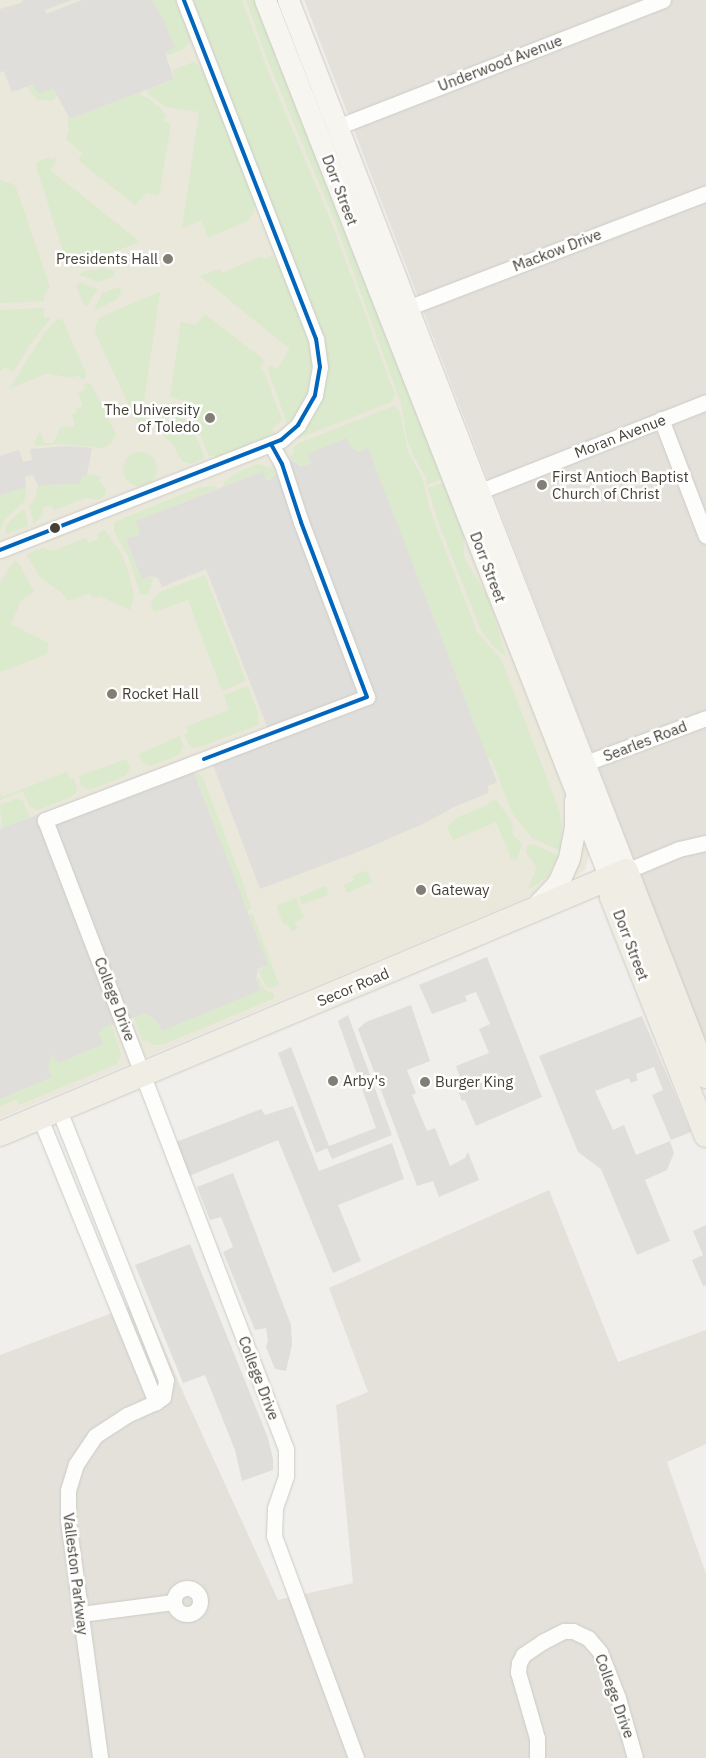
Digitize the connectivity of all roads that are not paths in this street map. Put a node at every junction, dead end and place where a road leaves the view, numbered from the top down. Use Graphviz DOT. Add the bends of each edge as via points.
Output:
graph roads {
  1 [pos="184,0"];
  2 [pos="265,0"];
  3 [pos="288,0"];
  4 [pos="662,0"];
  5 [pos="299,86"];
  6 [pos="337,127"];
  7 [pos="706,193"];
  8 [pos="364,196"];
  9 [pos="407,308"];
  10 [pos="706,402"];
  11 [pos="661,419"];
  12 [pos="271,444"];
  13 [pos="478,492"];
  14 [pos="706,536"];
  15 [pos="487,540"];
  16 [pos="0,550"];
  17 [pos="706,718"];
  18 [pos="584,764"];
  19 [pos="576,790"];
  20 [pos="706,843"];
  21 [pos="618,874"];
  22 [pos="532,911"];
  23 [pos="144,1074"];
  24 [pos="706,1076"];
  25 [pos="49,1114"];
  26 [pos="0,1134"];
  27 [pos="706,1135"];
  28 [pos="130,1288"];
  29 [pos="112,1295"];
  30 [pos="156,1402"];
  31 [pos="173,1602"];
  32 [pos="81,1614"];
  33 [pos="100,1758"];
  34 [pos="356,1758"];
  35 [pos="537,1758"];
  36 [pos="635,1758"];
  1 -- 12 [label="street" via="311,324 319,352 318,381 310,407 298,425"];
  2 -- 5 [label="main road, Dorr Street"];
  3 -- 6 [label="main road, Dorr Street"];
  4 -- 6 [label="street, Underwood Avenue"];
  5 -- 8 [label="main road" via="332,150 351,197"];
  5 -- 15 [label="main road, Dorr Street"];
  6 -- 8 [label="main road, Dorr Street"];
  7 -- 9 [label="street, Mackow Drive"];
  8 -- 9 [label="main road, Dorr Street"];
  9 -- 13 [label="main road, Dorr Street"];
  10 -- 11 [label="street, Moran Avenue"];
  11 -- 13 [label="street, Moran Avenue"];
  11 -- 14 [label="street"];
  12 -- 16 [label="street"];
  12 -- 23 [label="street, College Drive" via="282,464 367,697 45,820"];
  13 -- 15 [label="main road, Dorr Street"];
  15 -- 18 [label="main road, Dorr Street"];
  15 -- 19 [label="main road, Dorr Street"];
  17 -- 18 [label="street, Searles Road"];
  18 -- 21 [label="main road, Dorr Street"];
  19 -- 21 [label="main road, Dorr Street"];
  19 -- 22 [label="main road" via="570,858 558,883"];
  20 -- 21 [label="street, Secor Road" via="679,849"];
  21 -- 22 [label="main road, Secor Road"];
  21 -- 24 [label="main road, Dorr Street"];
  21 -- 27 [label="main road, Dorr Street" via="612,897"];
  22 -- 23 [label="main road, Secor Road"];
  23 -- 25 [label="main road, Secor Road"];
  23 -- 34 [label="street, College Drive" via="286,1449 286,1476 275,1508 274,1536"];
  25 -- 26 [label="main road, Secor Road"];
  25 -- 28 [label="street"];
  25 -- 29 [label="street"];
  28 -- 29 [label="street"];
  28 -- 30 [label="street" via="166,1380 162,1397"];
  29 -- 30 [label="street"];
  30 -- 32 [label="street, Valleston Parkway" via="106,1428 92,1440 76,1464 67,1506"];
  31 -- 32 [label="street"];
  32 -- 33 [label="street, Valleston Parkway"];
  35 -- 36 [label="street, College Drive" via="536,1732 518,1672 519,1663 523,1655 542,1642 564,1631 573,1631 588,1638 600,1652 618,1698"];
}
